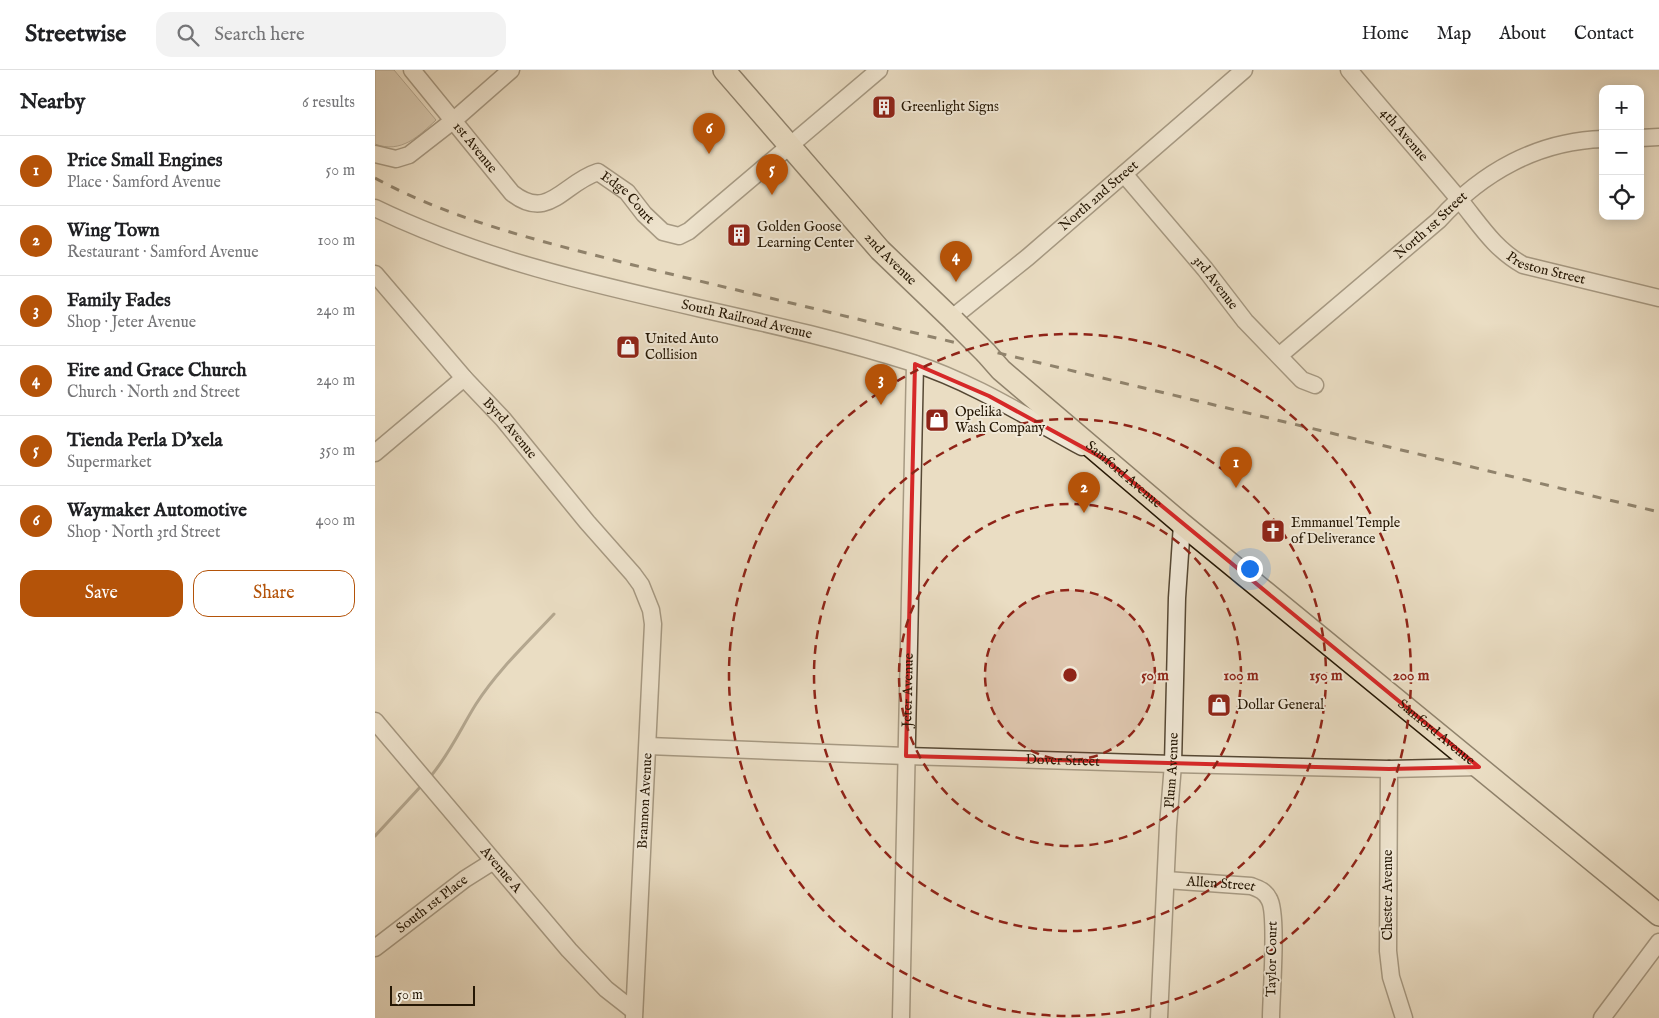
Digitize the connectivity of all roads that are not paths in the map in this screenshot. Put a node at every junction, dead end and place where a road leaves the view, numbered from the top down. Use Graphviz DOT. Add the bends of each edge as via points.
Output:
graph roads {
  1 [pos="412,70"];
  2 [pos="511,70"];
  3 [pos="724,70"];
  4 [pos="879,70"];
  5 [pos="1244,70"];
  6 [pos="1349,70"];
  7 [pos="454,120"];
  8 [pos="1659,137"];
  9 [pos="1644,138"];
  10 [pos="1599,140"];
  11 [pos="790,148"];
  12 [pos="375,154"];
  13 [pos="1124,174"];
  14 [pos="1458,198"];
  15 [pos="551,201"];
  16 [pos="375,208"];
  17 [pos="375,274"];
  18 [pos="1659,298"];
  19 [pos="953,320"];
  20 [pos="986,353"];
  21 [pos="1280,355"];
  22 [pos="915,364"];
  23 [pos="464,378"];
  24 [pos="1315,385"];
  25 [pos="375,453"];
  26 [pos="1106,460"];
  27 [pos="1182,524"];
  28 [pos="641,585"];
  29 [pos="375,721"];
  30 [pos="648,746"];
  31 [pos="907,756"];
  32 [pos="1173,764"];
  33 [pos="1479,767"];
  34 [pos="1389,770"];
  35 [pos="492,862"];
  36 [pos="1166,880"];
  37 [pos="1271,900"];
  38 [pos="1659,915"];
  39 [pos="1659,942"];
  40 [pos="375,948"];
  41 [pos="634,1015"];
  42 [pos="901,1018"];
  43 [pos="1159,1018"];
  44 [pos="1271,1018"];
  45 [pos="1404,1018"];
  46 [pos="1601,1018"];
  1 -- 7 [label="street, 1st Avenue"];
  2 -- 7 [label="street"];
  3 -- 11 [label="main road, 2nd Avenue"];
  4 -- 11 [label="street"];
  5 -- 13 [label="street, North 2nd Street"];
  6 -- 14 [label="street, 4th Avenue"];
  7 -- 12 [label="street" via="409,156 396,159"];
  7 -- 15 [label="street, 1st Avenue" via="512,193 537,205"];
  8 -- 9 [label="street"];
  10 -- 14 [label="street, North 1st Street" via="1550,147 1525,155 1489,175"];
  11 -- 15 [label="street, Edge Court" via="679,236 663,232 627,192 598,172 583,177"];
  11 -- 19 [label="main road, 2nd Avenue" via="880,250"];
  13 -- 19 [label="street, North 2nd Street"];
  13 -- 21 [label="street, 3rd Avenue" via="1245,321"];
  14 -- 18 [label="street, Preston Street" via="1492,243 1523,265"];
  14 -- 21 [label="street, North 1st Street" via="1439,220"];
  16 -- 22 [label="street, South Railroad Avenue" via="401,221 526,266"];
  17 -- 23 [label="street, Byrd Avenue"];
  19 -- 20 [label="main road, 2nd Avenue, bridge"];
  20 -- 26 [label="main road, Samford Avenue" via="1001,370"];
  21 -- 24 [label="street, 3rd Avenue" via="1302,380"];
  22 -- 26 [label="street, South Railroad Avenue" via="989,396"];
  22 -- 31 [label="street, Jeter Avenue"];
  23 -- 25 [label="street"];
  23 -- 28 [label="street, Byrd Avenue" via="503,419"];
  26 -- 27 [label="main road, Samford Avenue"];
  27 -- 32 [label="street, Plum Avenue"];
  27 -- 33 [label="main road, Samford Avenue"];
  28 -- 30 [label="street, Brannon Avenue" via="653,624"];
  29 -- 35 [label="street, Avenue A"];
  30 -- 31 [label="street, Dover Street"];
  30 -- 41 [label="street, Brannon Avenue"];
  31 -- 32 [label="street, Dover Street"];
  31 -- 42 [label="street, Jeter Avenue"];
  32 -- 34 [label="street, Dover Street"];
  32 -- 36 [label="street, Plum Avenue"];
  33 -- 34 [label="street, Dover Street"];
  33 -- 38 [label="main road, Samford Avenue"];
  34 -- 45 [label="street, Chester Avenue" via="1389,951 1391,977"];
  35 -- 40 [label="street, South 1st Place"];
  35 -- 41 [label="street, Avenue A" via="606,989"];
  36 -- 37 [label="street, Allen Street" via="1251,886 1262,890"];
  36 -- 43 [label="street, Plum Avenue"];
  37 -- 44 [label="street, Taylor Court"];
  39 -- 46 [label="street"];
}
